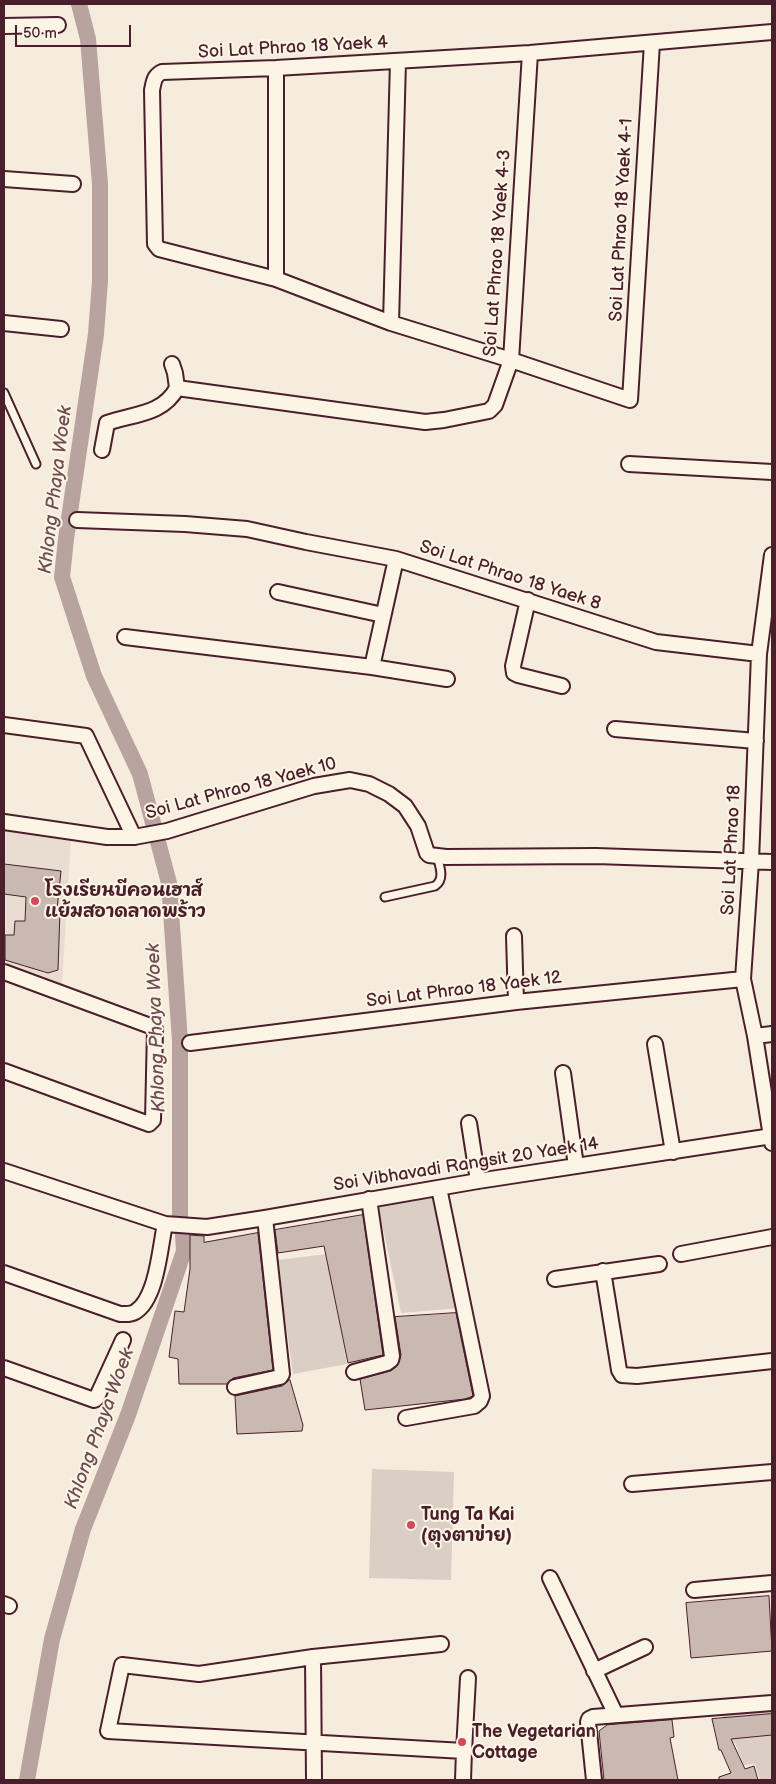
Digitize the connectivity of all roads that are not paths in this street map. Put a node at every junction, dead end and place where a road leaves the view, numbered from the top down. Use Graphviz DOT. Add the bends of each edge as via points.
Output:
graph roads {
  1 [pos="58,25"];
  2 [pos="4,26"];
  3 [pos="772,32"];
  4 [pos="652,43"];
  5 [pos="530,53"];
  6 [pos="398,61"];
  7 [pos="276,68"];
  8 [pos="4,179"];
  9 [pos="73,184"];
  10 [pos="276,279"];
  11 [pos="4,323"];
  12 [pos="392,323"];
  13 [pos="61,329"];
  14 [pos="511,360"];
  15 [pos="172,364"];
  16 [pos="177,388"];
  17 [pos="4,393"];
  18 [pos="630,400"];
  19 [pos="102,450"];
  20 [pos="36,464"];
  21 [pos="629,464"];
  22 [pos="772,472"];
  23 [pos="77,520"];
  24 [pos="772,555"];
  25 [pos="396,559"];
  26 [pos="278,592"];
  27 [pos="528,600"];
  28 [pos="384,615"];
  29 [pos="125,637"];
  30 [pos="759,654"];
  31 [pos="372,666"];
  32 [pos="447,679"];
  33 [pos="562,686"];
  34 [pos="4,725"];
  35 [pos="615,729"];
  36 [pos="756,740"];
  37 [pos="4,822"];
  38 [pos="134,837"];
  39 [pos="437,856"];
  40 [pos="752,861"];
  41 [pos="772,862"];
  42 [pos="385,897"];
  43 [pos="514,936"];
  44 [pos="4,972"];
  45 [pos="743,978"];
  46 [pos="516,1002"];
  47 [pos="772,1034"];
  48 [pos="755,1036"];
  49 [pos="190,1043"];
  50 [pos="655,1044"];
  51 [pos="4,1070"];
  52 [pos="563,1073"];
  53 [pos="469,1123"];
  54 [pos="772,1139"];
  55 [pos="673,1152"];
  56 [pos="576,1166"];
  57 [pos="4,1171"];
  58 [pos="478,1181"];
  59 [pos="439,1188"];
  60 [pos="370,1199"];
  61 [pos="265,1218"];
  62 [pos="165,1224"];
  63 [pos="772,1237"];
  64 [pos="681,1254"];
  65 [pos="659,1264"];
  66 [pos="603,1271"];
  67 [pos="4,1273"];
  68 [pos="555,1279"];
  69 [pos="123,1340"];
  70 [pos="772,1361"];
  71 [pos="4,1368"];
  72 [pos="354,1372"];
  73 [pos="235,1387"];
  74 [pos="406,1418"];
  75 [pos="772,1472"];
  76 [pos="632,1484"];
  77 [pos="550,1578"];
  78 [pos="772,1583"];
  79 [pos="694,1590"];
  80 [pos="441,1644"];
  81 [pos="645,1647"];
  82 [pos="313,1657"];
  83 [pos="594,1671"];
  84 [pos="468,1678"];
  85 [pos="772,1704"];
  86 [pos="616,1715"];
  87 [pos="312,1743"];
  88 [pos="464,1751"];
  89 [pos="314,1780"];
  90 [pos="463,1780"];
  91 [pos="594,1780"];
  1 -- 2 [label="street"];
  3 -- 4 [label="street, Soi Lat Phrao 18 Yaek 4"];
  4 -- 5 [label="street, Soi Lat Phrao 18 Yaek 4"];
  4 -- 18 [label="street, Soi Lat Phrao 18 Yaek 4-1"];
  5 -- 6 [label="street, Soi Lat Phrao 18 Yaek 4"];
  5 -- 14 [label="street, Soi Lat Phrao 18 Yaek 4-3"];
  6 -- 7 [label="street, Soi Lat Phrao 18 Yaek 4"];
  6 -- 12 [label="street"];
  7 -- 10 [label="street"];
  7 -- 10 [label="street, Soi Lat Phrao 18 Yaek 4" via="162,72 154,79 152,90 156,246"];
  8 -- 9 [label="street"];
  10 -- 12 [label="street, Soi Lat Phrao 18 Yaek 4"];
  11 -- 13 [label="street"];
  12 -- 14 [label="street, Soi Lat Phrao 18 Yaek 4"];
  14 -- 16 [label="street, Soi Lat Phrao 18 Yaek 4-3" via="495,405 489,411 435,422"];
  14 -- 18 [label="street, Soi Lat Phrao 18 Yaek 4"];
  15 -- 16 [label="street"];
  16 -- 19 [label="street" via="173,396 142,415 107,423"];
  17 -- 20 [label="lane"];
  21 -- 22 [label="street"];
  23 -- 25 [label="street" via="247,529"];
  24 -- 30 [label="street, Soi Lat Phrao 18"];
  25 -- 27 [label="street, Soi Lat Phrao 18 Yaek 8"];
  25 -- 28 [label="street, Soi Lat Phrao 18 Yaek 8"];
  26 -- 28 [label="street"];
  27 -- 30 [label="street, Soi Lat Phrao 18 Yaek 8" via="656,642"];
  27 -- 33 [label="street" via="514,670 518,675"];
  28 -- 31 [label="street, Soi Lat Phrao 18 Yaek 8"];
  29 -- 31 [label="street"];
  30 -- 36 [label="street, Soi Lat Phrao 18"];
  31 -- 32 [label="street"];
  34 -- 38 [label="street" via="86,736"];
  35 -- 36 [label="street"];
  36 -- 40 [label="street, Soi Lat Phrao 18"];
  37 -- 38 [label="street, Soi Lat Phrao 18 Yaek 10" via="107,837"];
  38 -- 39 [label="street, Soi Lat Phrao 18 Yaek 10" via="167,831 314,786 350,780 369,784 405,806 418,826 427,853"];
  39 -- 40 [label="street" via="596,856"];
  39 -- 42 [label="lane" via="442,877 435,886"];
  40 -- 41 [label="street"];
  40 -- 45 [label="street, Soi Lat Phrao 18"];
  43 -- 46 [label="street"];
  44 -- 51 [label="street" via="155,1029 153,1120 149,1124"];
  45 -- 46 [label="street, Soi Lat Phrao 18 Yaek 12"];
  45 -- 48 [label="street, Soi Lat Phrao 18"];
  46 -- 49 [label="street, Soi Lat Phrao 18 Yaek 12"];
  47 -- 48 [label="street"];
  48 -- 54 [label="street, Soi Lat Phrao 18"];
  50 -- 55 [label="street"];
  52 -- 56 [label="street"];
  53 -- 58 [label="street"];
  54 -- 55 [label="street, Soi Vibhavadi Rangsit 20 Yaek 14"];
  55 -- 56 [label="street, Soi Vibhavadi Rangsit 20 Yaek 14"];
  56 -- 58 [label="street, Soi Vibhavadi Rangsit 20 Yaek 14"];
  57 -- 62 [label="street, Soi Vibhavadi Rangsit 20 Yaek 14"];
  58 -- 59 [label="street, Soi Vibhavadi Rangsit 20 Yaek 14"];
  59 -- 60 [label="street, Soi Vibhavadi Rangsit 20 Yaek 14"];
  59 -- 74 [label="street" via="482,1396 474,1406"];
  60 -- 61 [label="street, Soi Vibhavadi Rangsit 20 Yaek 14"];
  60 -- 72 [label="street" via="392,1356 387,1363"];
  61 -- 62 [label="street, Soi Vibhavadi Rangsit 20 Yaek 14" via="207,1226"];
  61 -- 73 [label="street" via="282,1374"];
  62 -- 67 [label="street" via="151,1290 133,1314 120,1314"];
  63 -- 64 [label="street"];
  65 -- 66 [label="street"];
  66 -- 68 [label="street"];
  66 -- 70 [label="street" via="622,1375"];
  69 -- 71 [label="street" via="94,1400"];
  75 -- 76 [label="street"];
  77 -- 83 [label="street"];
  78 -- 79 [label="street"];
  80 -- 82 [label="street"];
  81 -- 83 [label="street"];
  82 -- 87 [label="street"];
  82 -- 87 [label="street" via="199,1674 122,1666 108,1731"];
  83 -- 86 [label="street"];
  84 -- 88 [label="street"];
  85 -- 86 [label="street"];
  86 -- 91 [label="street" via="588,1719"];
  87 -- 88 [label="street"];
  87 -- 89 [label="street"];
  88 -- 90 [label="street"];
}
